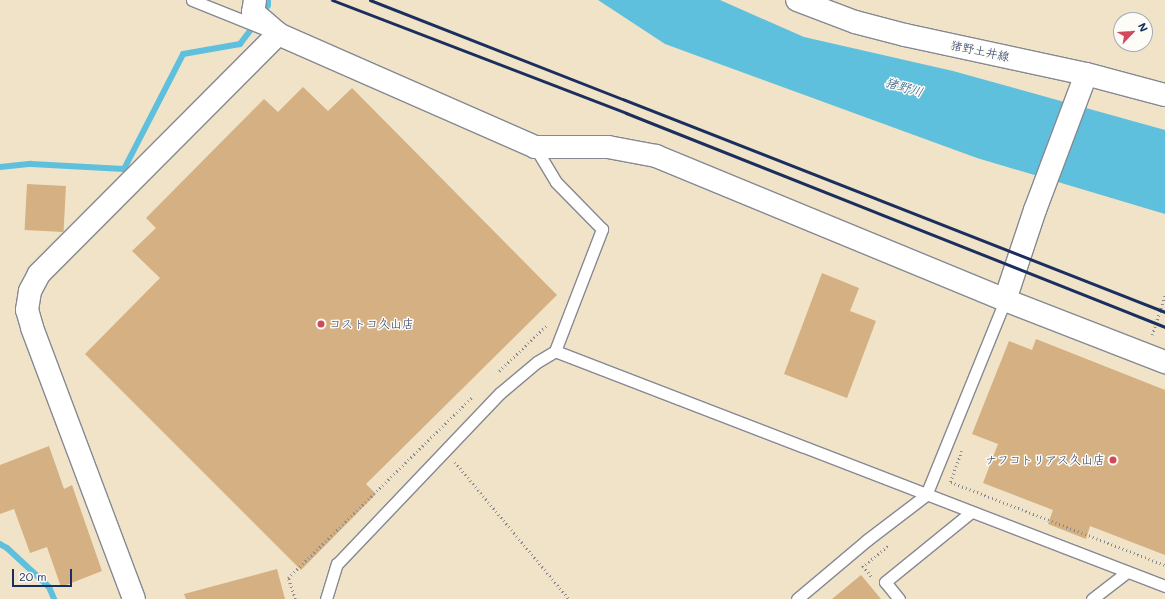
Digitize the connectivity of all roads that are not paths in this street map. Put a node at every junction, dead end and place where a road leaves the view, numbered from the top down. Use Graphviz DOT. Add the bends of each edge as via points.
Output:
graph roads {
  1 [pos="192,0"];
  2 [pos="254,0"];
  3 [pos="797,0"];
  4 [pos="278,34"];
  5 [pos="1086,74"];
  6 [pos="1165,95"];
  7 [pos="535,147"];
  8 [pos="1005,300"];
  9 [pos="555,351"];
  10 [pos="1165,362"];
  11 [pos="926,495"];
  12 [pos="971,512"];
  13 [pos="1127,572"];
  14 [pos="1165,586"];
  15 [pos="134,599"];
  16 [pos="326,599"];
  17 [pos="797,599"];
  18 [pos="899,599"];
  19 [pos="1092,599"];
  1 -- 4 [label="lane"];
  2 -- 4 [label="street" via="253,12"];
  3 -- 5 [label="street, 猪野土井線" via="856,22 905,35"];
  4 -- 7 [label="street"];
  4 -- 15 [label="street" via="39,274 30,290 27,310 32,327"];
  5 -- 6 [label="street, 猪野土井線"];
  5 -- 8 [label="street"];
  7 -- 8 [label="street" via="608,147 656,156"];
  7 -- 9 [label="lane" via="556,182 602,229"];
  8 -- 10 [label="street"];
  8 -- 11 [label="lane"];
  9 -- 11 [label="lane"];
  9 -- 16 [label="lane" via="537,362 500,393 337,564"];
  11 -- 12 [label="lane"];
  11 -- 17 [label="lane"];
  12 -- 13 [label="lane"];
  12 -- 18 [label="lane" via="885,582"];
  13 -- 14 [label="lane"];
  13 -- 19 [label="lane"];
}
